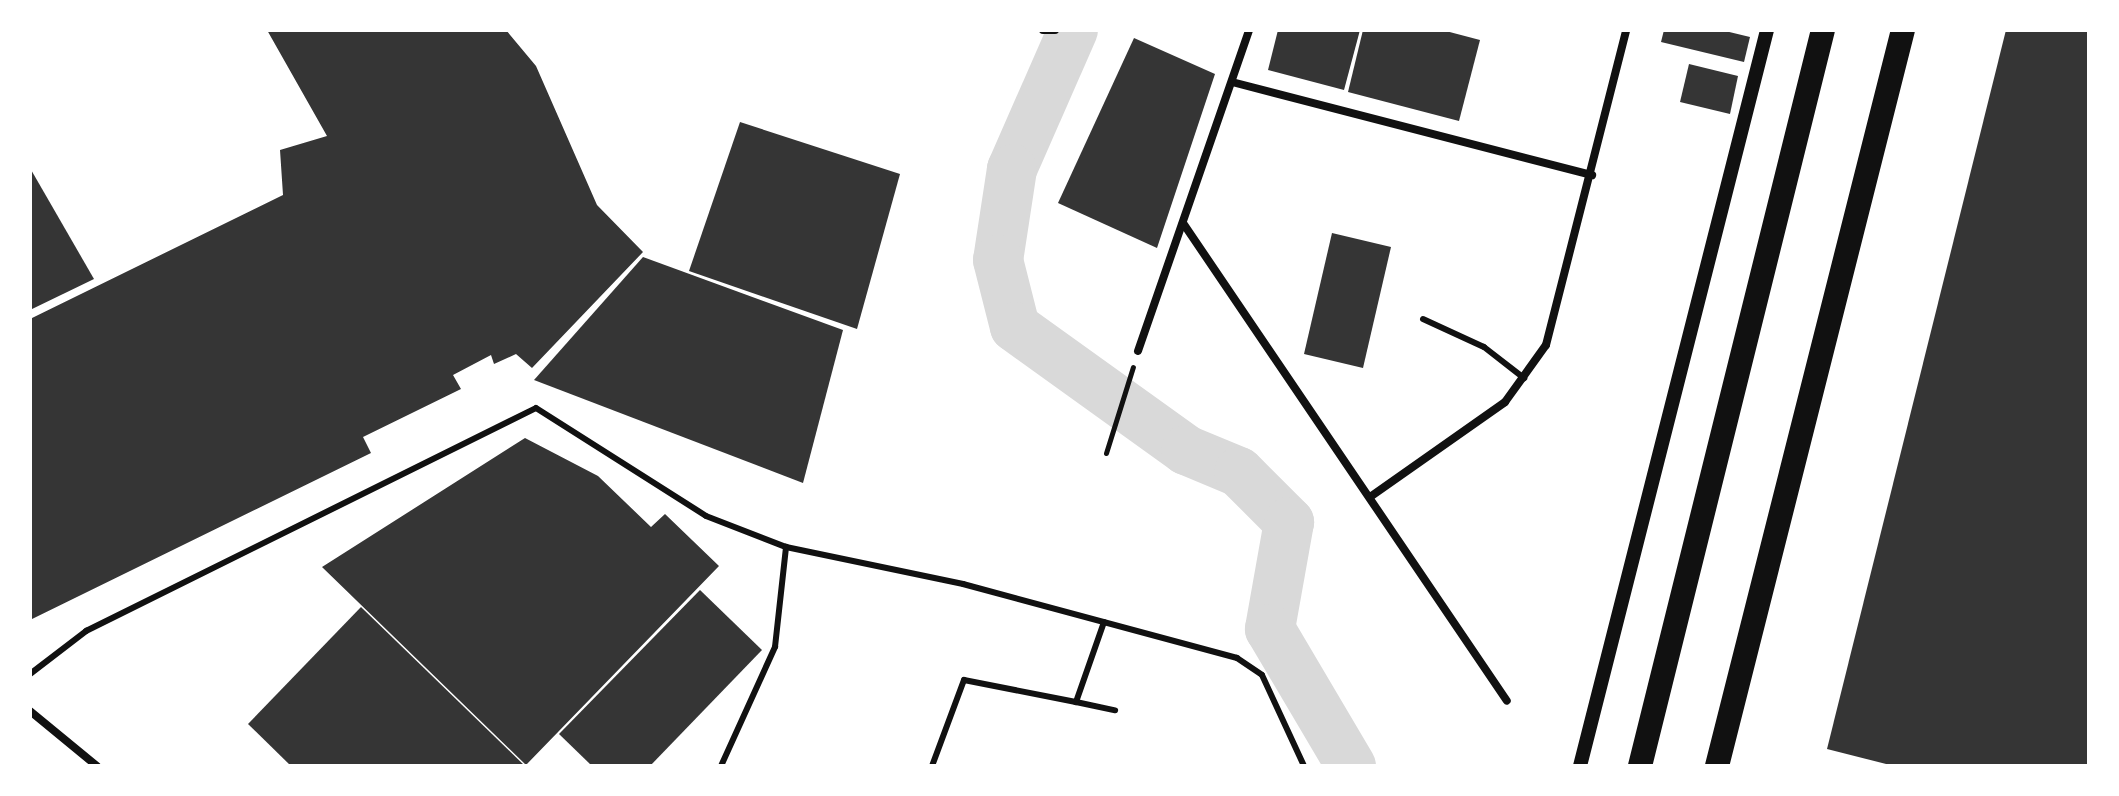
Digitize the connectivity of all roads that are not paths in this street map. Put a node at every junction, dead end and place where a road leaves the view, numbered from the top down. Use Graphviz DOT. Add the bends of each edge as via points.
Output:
graph roads {
  1 [pos="1043,30"];
  2 [pos="1055,30"];
  3 [pos="1249,30"];
  4 [pos="1626,30"];
  5 [pos="1767,30"];
  6 [pos="1823,30"];
  7 [pos="1903,30"];
  8 [pos="1232,82"];
  9 [pos="1592,175"];
  10 [pos="1183,223"];
  11 [pos="1423,319"];
  12 [pos="1138,351"];
  13 [pos="1524,378"];
  14 [pos="1370,497"];
  15 [pos="786,547"];
  16 [pos="1104,622"];
  17 [pos="30,663"];
  18 [pos="39,667"];
  19 [pos="30,674"];
  20 [pos="1507,701"];
  21 [pos="1076,702"];
  22 [pos="1115,710"];
  23 [pos="30,711"];
  24 [pos="97,766"];
  25 [pos="721,766"];
  26 [pos="932,766"];
  27 [pos="1304,766"];
  28 [pos="1580,766"];
  29 [pos="1640,766"];
  30 [pos="1717,766"];
  1 -- 2 [label="street"];
  3 -- 8 [label="street"];
  4 -- 9 [label="street"];
  5 -- 28 [label="street"];
  6 -- 29 [label="highway"];
  7 -- 30 [label="highway"];
  8 -- 9 [label="street"];
  8 -- 10 [label="street"];
  9 -- 13 [label="street" via="1546,345"];
  10 -- 12 [label="street"];
  10 -- 14 [label="street"];
  11 -- 13 [label="lane" via="1484,347"];
  13 -- 14 [label="street" via="1505,402"];
  14 -- 20 [label="street"];
  15 -- 16 [label="lane"];
  15 -- 18 [label="lane" via="706,516 567,422 528,409 86,631"];
  15 -- 25 [label="lane" via="775,647"];
  16 -- 21 [label="lane"];
  16 -- 27 [label="lane" via="1237,658 1262,675"];
  17 -- 18 [label="lane"];
  18 -- 19 [label="lane"];
  21 -- 22 [label="lane"];
  21 -- 26 [label="lane" via="964,680"];
  23 -- 24 [label="street"];
}
